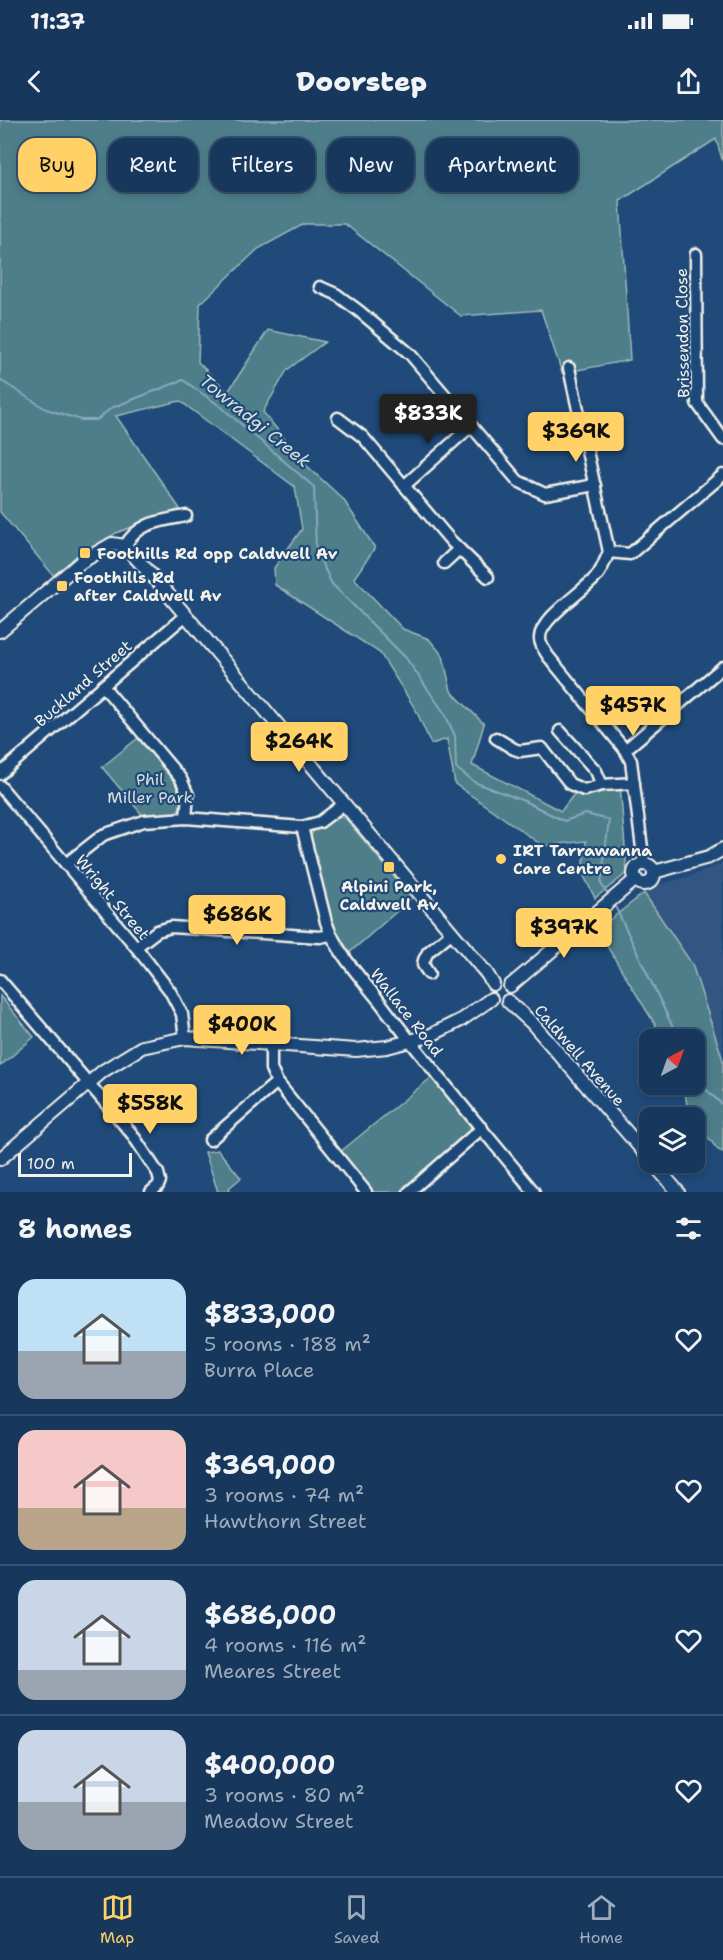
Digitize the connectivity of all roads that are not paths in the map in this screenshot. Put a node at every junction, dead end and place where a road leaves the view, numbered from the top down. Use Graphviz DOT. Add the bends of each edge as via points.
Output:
graph roads {
  1 [pos="696,254"];
  2 [pos="320,287"];
  3 [pos="569,368"];
  4 [pos="338,418"];
  5 [pos="471,426"];
  6 [pos="723,440"];
  7 [pos="723,475"];
  8 [pos="595,484"];
  9 [pos="404,486"];
  10 [pos="186,516"];
  11 [pos="125,546"];
  12 [pos="459,549"];
  13 [pos="609,552"];
  14 [pos="444,563"];
  15 [pos="488,577"];
  16 [pos="186,615"];
  17 [pos="0,631"];
  18 [pos="723,667"];
  19 [pos="103,686"];
  20 [pos="560,731"];
  21 [pos="496,738"];
  22 [pos="625,750"];
  23 [pos="0,774"];
  24 [pos="634,783"];
  25 [pos="602,785"];
  26 [pos="0,786"];
  27 [pos="344,804"];
  28 [pos="186,818"];
  29 [pos="302,827"];
  30 [pos="723,849"];
  31 [pos="66,864"];
  32 [pos="644,864"];
  33 [pos="654,872"];
  34 [pos="636,879"];
  35 [pos="451,933"];
  36 [pos="330,935"];
  37 [pos="136,947"];
  38 [pos="429,974"];
  39 [pos="0,980"];
  40 [pos="493,984"];
  41 [pos="510,986"];
  42 [pos="491,999"];
  43 [pos="508,1000"];
  44 [pos="185,1038"];
  45 [pos="409,1042"];
  46 [pos="272,1043"];
  47 [pos="277,1082"];
  48 [pos="88,1083"];
  49 [pos="482,1128"];
  50 [pos="210,1140"];
  51 [pos="639,1147"];
  52 [pos="0,1159"];
  53 [pos="661,1173"];
  54 [pos="151,1192"];
  55 [pos="366,1192"];
  56 [pos="409,1192"];
  57 [pos="534,1192"];
  58 [pos="678,1192"];
  1 -- 6 [label="street, Brissendon Close" via="697,403"];
  2 -- 5 [label="street" via="359,311 410,354"];
  3 -- 8 [label="street"];
  4 -- 9 [label="street" via="363,437"];
  5 -- 8 [label="street" via="518,481 545,494"];
  5 -- 9 [label="street"];
  7 -- 13 [label="street" via="630,554"];
  8 -- 13 [label="street"];
  9 -- 12 [label="street"];
  10 -- 11 [label="street" via="138,529"];
  11 -- 16 [label="main road"];
  11 -- 17 [label="main road" via="112,544 81,562"];
  12 -- 14 [label="street"];
  12 -- 15 [label="street"];
  13 -- 22 [label="street" via="598,576 547,622 540,638 548,656"];
  16 -- 19 [label="street, Buckland Street"];
  16 -- 27 [label="main road"];
  18 -- 22 [label="street"];
  19 -- 23 [label="street, Buckland Street"];
  19 -- 28 [label="street" via="181,779 188,795"];
  20 -- 25 [label="street" via="596,771"];
  21 -- 25 [label="street" via="520,751 542,748 570,784 584,790"];
  22 -- 24 [label="street"];
  24 -- 25 [label="street"];
  24 -- 32 [label="street"];
  26 -- 31 [label="street, Wright Street"];
  27 -- 29 [label="street" via="320,822"];
  27 -- 35 [label="main road"];
  28 -- 29 [label="street"];
  28 -- 31 [label="street" via="144,821 103,835"];
  29 -- 36 [label="street, Wallace Road"];
  30 -- 33 [label="main road" via="709,858"];
  31 -- 37 [label="street, Wright Street"];
  32 -- 33 [label="main road"];
  32 -- 34 [label="main road" via="635,870"];
  33 -- 34 [label="main road" via="648,884"];
  34 -- 41 [label="main road"];
  35 -- 38 [label="street" via="425,956 423,965"];
  35 -- 40 [label="main road"];
  36 -- 37 [label="street" via="171,927 157,931"];
  36 -- 45 [label="street, Wallace Road"];
  37 -- 44 [label="street, Wright Street" via="177,1003"];
  39 -- 48 [label="street"];
  40 -- 41 [label="main road" via="503,981"];
  40 -- 42 [label="main road"];
  41 -- 43 [label="main road" via="512,994"];
  42 -- 43 [label="main road" via="500,1004"];
  42 -- 45 [label="main road" via="460,1020"];
  43 -- 51 [label="main road, Caldwell Avenue"];
  44 -- 46 [label="main road"];
  44 -- 48 [label="main road" via="132,1052"];
  45 -- 46 [label="main road" via="356,1050"];
  45 -- 49 [label="street, Wallace Road"];
  46 -- 47 [label="street" via="272,1069"];
  47 -- 50 [label="street"];
  47 -- 55 [label="street"];
  48 -- 52 [label="main road"];
  48 -- 54 [label="street" via="121,1120 158,1173 160,1181"];
  49 -- 56 [label="street"];
  49 -- 57 [label="street, Wallace Road"];
  53 -- 58 [label="main road, Caldwell Avenue"];
}
